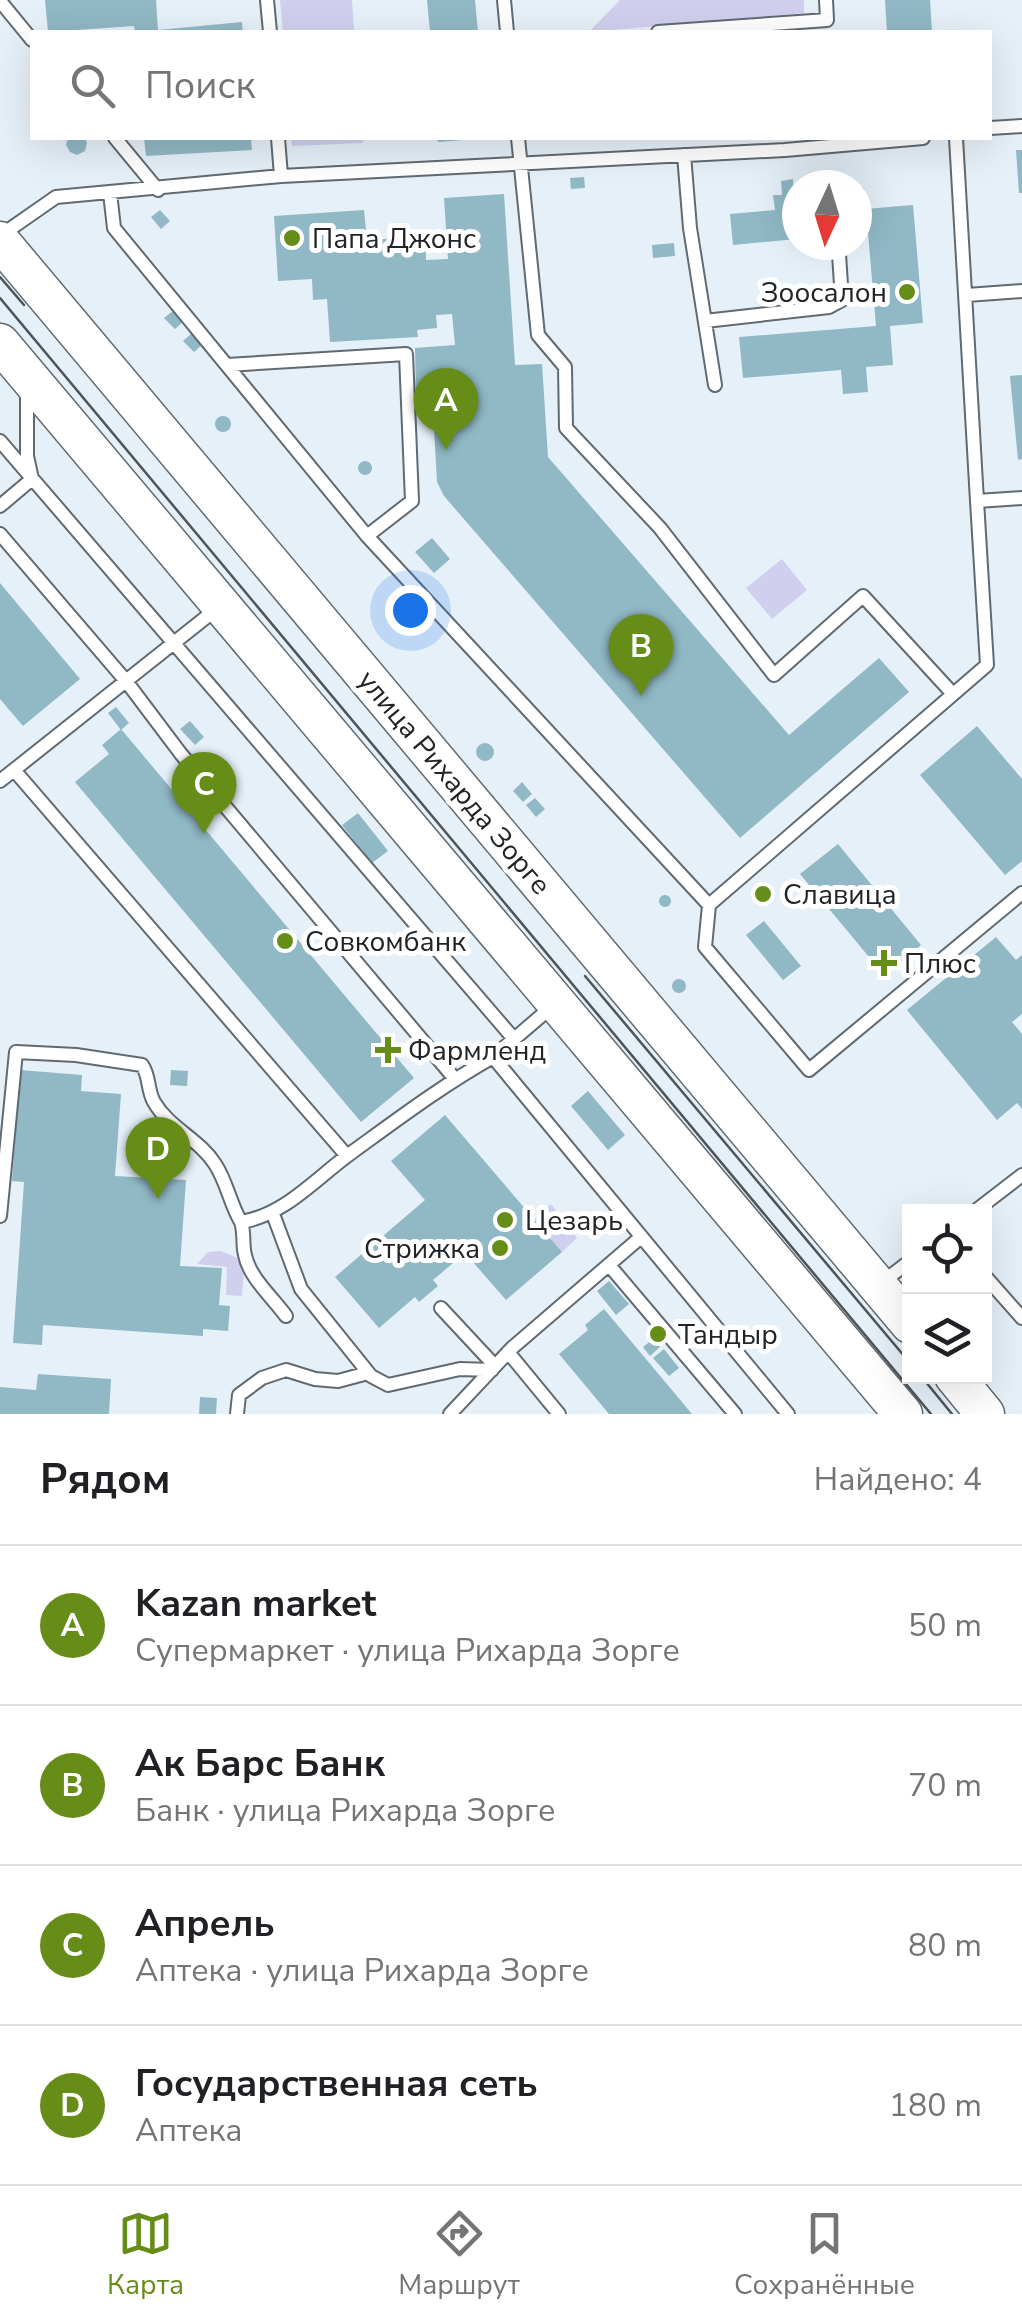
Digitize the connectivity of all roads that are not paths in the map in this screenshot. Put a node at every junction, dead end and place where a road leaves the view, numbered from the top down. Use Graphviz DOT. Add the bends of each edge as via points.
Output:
graph roads {
  1 [pos="267,0"];
  2 [pos="504,0"];
  3 [pos="826,0"];
  4 [pos="0,1"];
  5 [pos="270,30"];
  6 [pos="507,30"];
  7 [pos="686,30"];
  8 [pos="30,38"];
  9 [pos="1022,126"];
  10 [pos="992,128"];
  11 [pos="116,140"];
  12 [pos="278,140"];
  13 [pos="518,140"];
  14 [pos="899,140"];
  15 [pos="956,140"];
  16 [pos="684,155"];
  17 [pos="520,162"];
  18 [pos="281,176"];
  19 [pos="158,190"];
  20 [pos="110,192"];
  21 [pos="0,238"];
  22 [pos="839,260"];
  23 [pos="1022,291"];
  24 [pos="967,295"];
  25 [pos="705,322"];
  26 [pos="0,343"];
  27 [pos="226,365"];
  28 [pos="26,374"];
  29 [pos="715,386"];
  30 [pos="0,441"];
  31 [pos="32,480"];
  32 [pos="1022,498"];
  33 [pos="977,501"];
  34 [pos="0,506"];
  35 [pos="0,534"];
  36 [pos="367,536"];
  37 [pos="221,606"];
  38 [pos="175,642"];
  39 [pos="126,680"];
  40 [pos="953,694"];
  41 [pos="14,770"];
  42 [pos="0,780"];
  43 [pos="1022,893"];
  44 [pos="709,905"];
  45 [pos="557,1003"];
  46 [pos="514,1039"];
  47 [pos="493,1058"];
  48 [pos="455,1079"];
  49 [pos="347,1156"];
  50 [pos="1021,1178"];
  51 [pos="985,1204"];
  52 [pos="274,1214"];
  53 [pos="0,1216"];
  54 [pos="242,1222"];
  55 [pos="641,1237"];
  56 [pos="609,1265"];
  57 [pos="902,1267"];
  58 [pos="992,1284"];
  59 [pos="878,1286"];
  60 [pos="441,1308"];
  61 [pos="902,1314"];
  62 [pos="286,1316"];
  63 [pos="1022,1318"];
  64 [pos="508,1352"];
  65 [pos="494,1368"];
  66 [pos="368,1373"];
  67 [pos="961,1384"];
  68 [pos="237,1414"];
  69 [pos="450,1414"];
  70 [pos="559,1414"];
  71 [pos="735,1414"];
  72 [pos="788,1414"];
  73 [pos="903,1414"];
  74 [pos="986,1414"];
  1 -- 5 [label="lane"];
  2 -- 6 [label="lane"];
  3 -- 7 [label="lane" via="827,20"];
  4 -- 8 [label="lane"];
  9 -- 10 [label="lane"];
  11 -- 19 [label="lane"];
  12 -- 18 [label="lane"];
  13 -- 17 [label="lane"];
  14 -- 16 [label="lane"];
  15 -- 24 [label="lane"];
  16 -- 17 [label="lane"];
  16 -- 25 [label="lane"];
  17 -- 18 [label="lane"];
  17 -- 40 [label="lane" via="538,334 565,367 566,428 660,528 774,675 863,596"];
  18 -- 19 [label="lane"];
  19 -- 20 [label="lane"];
  20 -- 21 [label="lane" via="56,197"];
  20 -- 27 [label="lane" via="114,228"];
  21 -- 59 [label="street, улица Рихарда Зорге"];
  22 -- 25 [label="lane" via="842,300 828,307"];
  23 -- 24 [label="lane"];
  24 -- 33 [label="lane"];
  25 -- 29 [label="lane"];
  26 -- 28 [label="street"];
  27 -- 36 [label="lane"];
  27 -- 36 [label="lane" via="406,354 412,501"];
  28 -- 31 [label="lane"];
  28 -- 37 [label="street"];
  30 -- 31 [label="lane"];
  31 -- 34 [label="lane"];
  31 -- 38 [label="lane"];
  32 -- 33 [label="lane"];
  33 -- 40 [label="lane" via="988,665"];
  35 -- 39 [label="lane"];
  36 -- 44 [label="lane"];
  37 -- 38 [label="lane"];
  37 -- 45 [label="street"];
  38 -- 39 [label="lane"];
  38 -- 46 [label="lane"];
  39 -- 41 [label="lane"];
  39 -- 48 [label="lane"];
  40 -- 44 [label="lane"];
  41 -- 42 [label="lane"];
  41 -- 49 [label="lane"];
  43 -- 44 [label="lane" via="809,1070 705,947"];
  45 -- 46 [label="lane"];
  45 -- 73 [label="street"];
  46 -- 47 [label="lane"];
  47 -- 48 [label="lane"];
  47 -- 55 [label="lane"];
  48 -- 49 [label="lane"];
  49 -- 52 [label="lane"];
  50 -- 51 [label="lane"];
  52 -- 54 [label="lane"];
  52 -- 66 [label="lane" via="301,1289"];
  53 -- 54 [label="lane" via="16,1052 142,1065 152,1098 215,1164"];
  54 -- 62 [label="lane" via="252,1272"];
  55 -- 56 [label="lane"];
  55 -- 72 [label="lane"];
  56 -- 64 [label="lane"];
  56 -- 71 [label="lane"];
  57 -- 59 [label="lane"];
  58 -- 63 [label="lane"];
  59 -- 61 [label="street, улица Рихарда Зорге"];
  60 -- 65 [label="lane"];
  64 -- 65 [label="lane"];
  64 -- 70 [label="lane"];
  65 -- 66 [label="lane" via="388,1385"];
  65 -- 69 [label="lane"];
  66 -- 68 [label="lane" via="338,1381 286,1370 239,1395"];
  67 -- 74 [label="street"];
}
